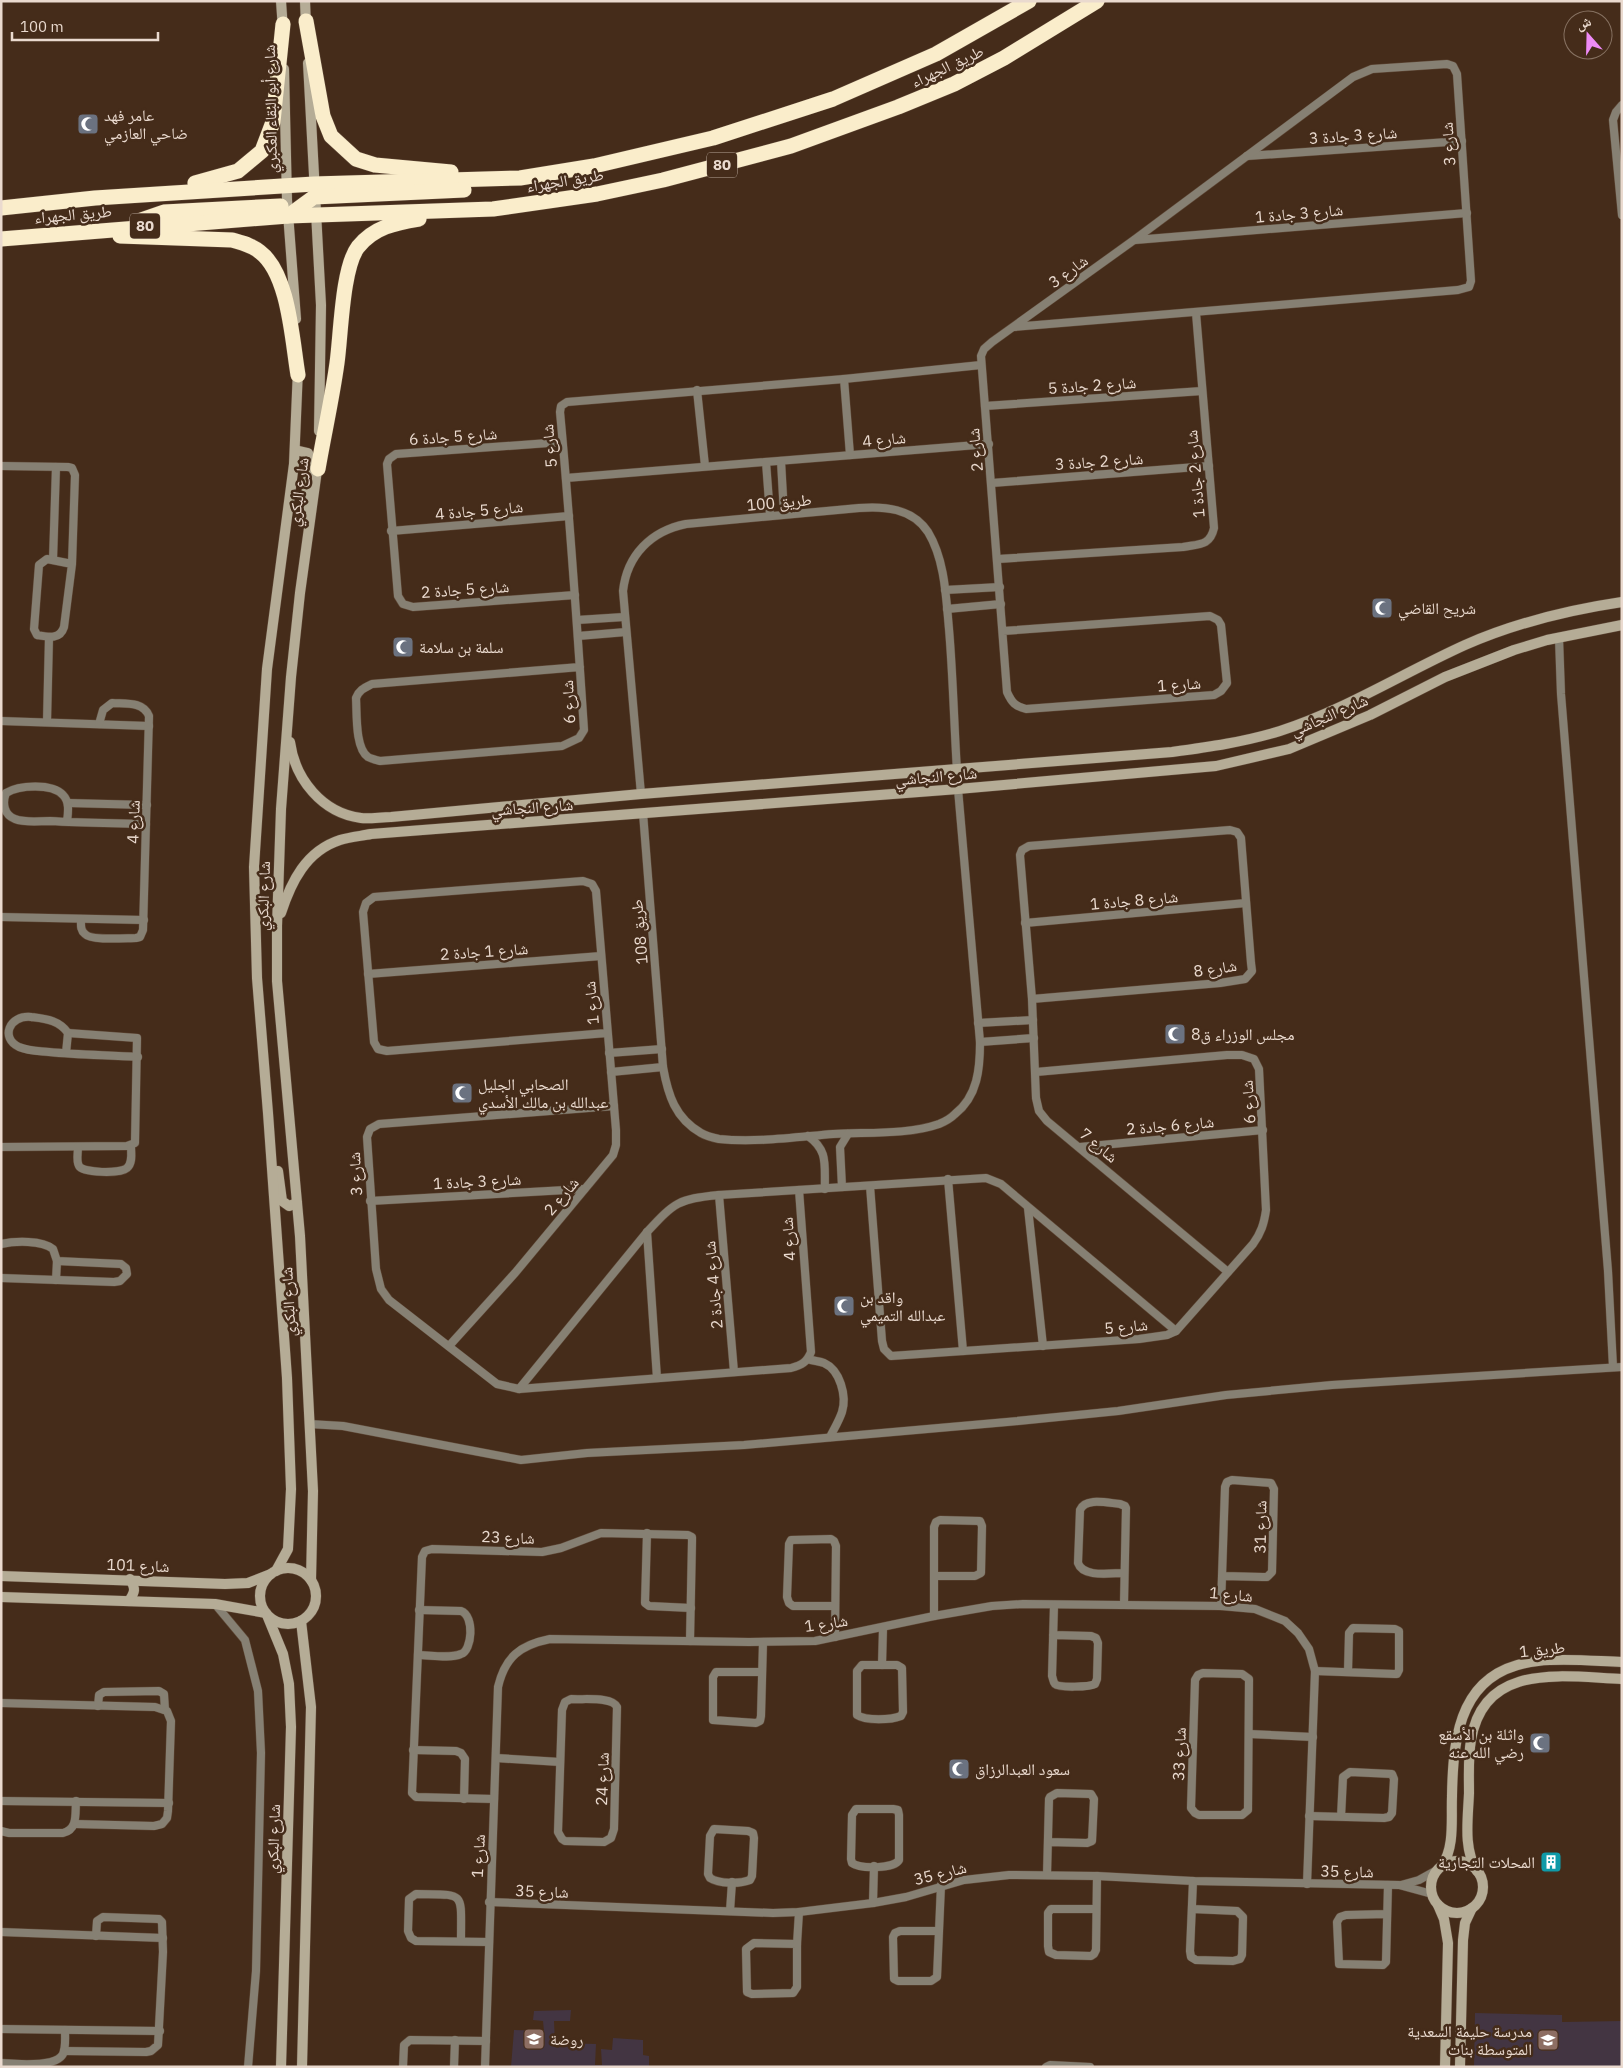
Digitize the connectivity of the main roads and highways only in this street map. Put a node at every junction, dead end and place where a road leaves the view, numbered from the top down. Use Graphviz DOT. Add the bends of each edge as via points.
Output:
graph roads {
  1 [pos="280,1"];
  2 [pos="305,1"];
  3 [pos="1022,1"];
  4 [pos="1029,1"];
  5 [pos="1097,1"];
  6 [pos="306,21"];
  7 [pos="990,23"];
  8 [pos="283,24"];
  9 [pos="520,178"];
  10 [pos="287,185"];
  11 [pos="314,190"];
  12 [pos="95,198"];
  13 [pos="1,208"];
  14 [pos="493,208"];
  15 [pos="288,211"];
  16 [pos="315,215"];
  17 [pos="51,233"];
  18 [pos="1,239"];
  19 [pos="298,374"];
  20 [pos="295,450"];
  21 [pos="318,469"];
  22 [pos="310,513"];
  23 [pos="1622,602"];
  24 [pos="1622,625"];
  25 [pos="288,728"];
  26 [pos="1124,756"];
  27 [pos="1094,759"];
  28 [pos="1125,774"];
  29 [pos="1099,776"];
  30 [pos="485,808"];
  31 [pos="486,825"];
  32 [pos="276,926"];
  33 [pos="268,1114"];
  34 [pos="297,1203"];
  35 [pos="274,1573"];
  36 [pos="1,1576"];
  37 [pos="130,1580"];
  38 [pos="311,1580"];
  39 [pos="1,1597"];
  40 [pos="129,1601"];
  41 [pos="267,1614"];
  42 [pos="301,1621"];
  43 [pos="1622,1662"];
  44 [pos="1622,1679"];
  45 [pos="1439,1868"];
  46 [pos="1477,1871"];
  47 [pos="1438,1905"];
  48 [pos="1472,1908"];
  49 [pos="281,2067"];
  50 [pos="302,2067"];
  51 [pos="1445,2067"];
  52 [pos="1460,2067"];
  1 -- 8 [label="main road, شارع أبو البقاء العكبري"];
  2 -- 6 [label="main road"];
  3 -- 7 [label="main road"];
  4 -- 7 [label="highway, طريق الجهراء / 80"];
  5 -- 14 [label="highway, طريق الجهراء / 80" via="1004,58 954,84 846,128 663,180 597,194"];
  6 -- 9 [label="highway" via="323,116 331,136 346,151 375,165"];
  6 -- 11 [label="main road"];
  7 -- 9 [label="highway, طريق الجهراء / 80" via="936,54 833,100 784,117 652,153"];
  8 -- 10 [label="main road, شارع أبو البقاء العكبري"];
  8 -- 12 [label="highway" via="273,122 262,151 252,161 238,171 215,179"];
  9 -- 11 [label="highway, طريق الجهراء" via="506,188"];
  10 -- 11 [label="highway, طريق الجهراء / 80"];
  10 -- 12 [label="highway, طريق الجهراء / 80"];
  10 -- 15 [label="main road, شارع أبو البقاء العكبري"];
  11 -- 15 [label="highway"];
  11 -- 16 [label="main road"];
  12 -- 13 [label="highway, طريق الجهراء / 80"];
  14 -- 16 [label="highway, طريق الجهراء / 80"];
  14 -- 21 [label="highway" via="390,224 357,248 351,260"];
  15 -- 16 [label="highway, طريق الجهراء / 80"];
  15 -- 17 [label="highway, طريق الجهراء / 80" via="164,212 115,228"];
  15 -- 19 [label="main road, شارع البكري"];
  16 -- 21 [label="main road, شارع البكري" via="321,304"];
  17 -- 18 [label="highway, طريق الجهراء / 80"];
  17 -- 19 [label="highway" via="232,240 250,245 267,258 284,290"];
  19 -- 20 [label="main road, شارع البكري"];
  20 -- 22 [label="main road" via="308,453 310,458 306,497"];
  20 -- 33 [label="main road, شارع البكري" via="267,669 254,867 257,978"];
  21 -- 22 [label="main road, شارع البكري"];
  22 -- 25 [label="main road, شارع البكري" via="290,677"];
  23 -- 26 [label="main road, شارع النجاشي" via="1543,617 1498,632 1358,699 1282,730 1213,747"];
  24 -- 28 [label="main road, شارع النجاشي" via="1514,650 1289,749 1216,766"];
  25 -- 30 [label="main road, شارع النجاشي" via="296,765 303,779 326,806 360,818"];
  25 -- 32 [label="main road, شارع البكري"];
  26 -- 27 [label="main road, شارع النجاشي"];
  26 -- 28 [label="main road" via="1120,763"];
  27 -- 29 [label="main road" via="1104,768"];
  27 -- 30 [label="main road, شارع النجاشي"];
  28 -- 29 [label="main road, شارع النجاشي"];
  29 -- 31 [label="main road, شارع النجاشي"];
  30 -- 31 [label="main road" via="479,819"];
  31 -- 32 [label="main road, شارع النجاشي" via="371,834 339,840 308,859 289,888"];
  32 -- 34 [label="main road, شارع البكري" via="278,999"];
  33 -- 34 [label="main road" via="282,1201 289,1206"];
  33 -- 35 [label="main road, شارع البكري" via="287,1378 291,1489 288,1549"];
  34 -- 38 [label="main road, شارع البكري" via="313,1492"];
  35 -- 37 [label="main road, شارع 101" via="248,1583"];
  35 -- 38 [label="main road" via="282,1569 296,1569"];
  35 -- 41 [label="main road" via="264,1583 260,1594"];
  36 -- 37 [label="main road, شارع 101"];
  37 -- 40 [label="main road" via="135,1592"];
  38 -- 42 [label="main road" via="316,1589 316,1603 312,1612"];
  39 -- 40 [label="main road"];
  40 -- 41 [label="main road" via="215,1604"];
  41 -- 42 [label="main road" via="282,1624"];
  41 -- 49 [label="main road, شارع البكري" via="283,1654 289,1684 291,1727"];
  42 -- 50 [label="main road" via="310,1707"];
  43 -- 45 [label="main road, طريق 1" via="1554,1660 1516,1665 1497,1674 1475,1692 1460,1720 1456,1737 1452,1760 1450,1850"];
  44 -- 46 [label="main road, طريق 1" via="1554,1677 1520,1680 1506,1686 1486,1705 1475,1725 1469,1759 1468,1843"];
  45 -- 46 [label="main road" via="1455,1861 1464,1862"];
  45 -- 47 [label="main road" via="1431,1886"];
  46 -- 48 [label="main road" via="1483,1886 1478,1902"];
  47 -- 48 [label="main road" via="1458,1913"];
  47 -- 51 [label="main road" via="1448,1943"];
  48 -- 52 [label="main road" via="1465,1923 1463,1940"];
}
